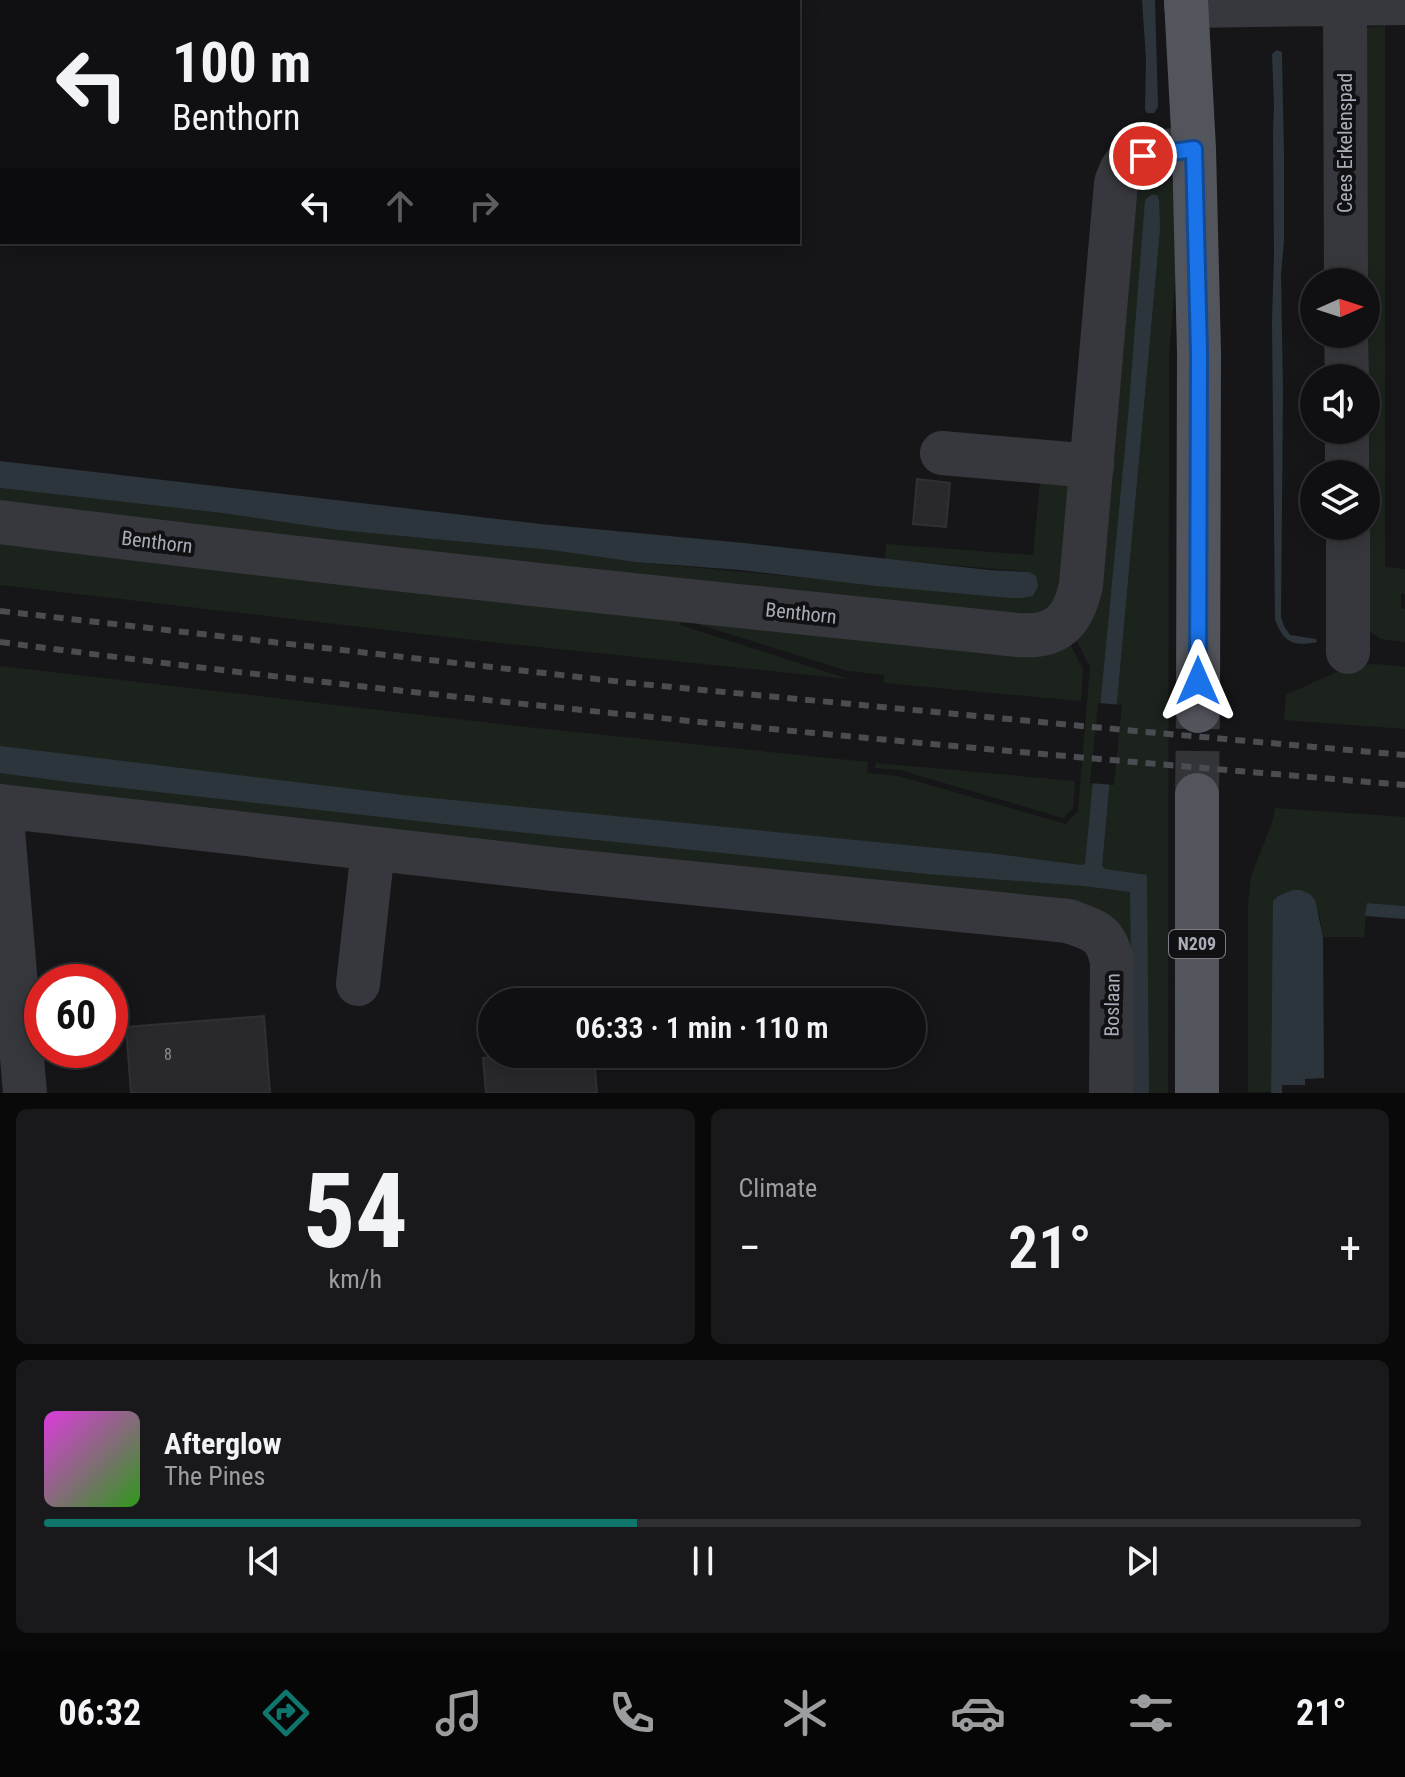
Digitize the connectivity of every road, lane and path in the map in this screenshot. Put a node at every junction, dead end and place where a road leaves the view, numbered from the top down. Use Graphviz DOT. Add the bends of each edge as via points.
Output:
graph roads {
  1 [pos="1186,3"];
  2 [pos="1378,4"];
  3 [pos="1194,149"];
  4 [pos="1348,268"];
  5 [pos="942,453"];
  6 [pos="1092,466"];
  7 [pos="0,522"];
  8 [pos="1348,540"];
  9 [pos="1348,652"];
  10 [pos="1198,711"];
  11 [pos="1197,795"];
  12 [pos="0,806"];
  13 [pos="373,849"];
  14 [pos="358,984"];
  15 [pos="25,1093"];
  16 [pos="1111,1093"];
  17 [pos="1197,1093"];
  1 -- 2 [label="lane"];
  1 -- 3 [label="main road"];
  2 -- 4 [label="lane, Cees Erkelenspad"];
  3 -- 6 [label="lane, Benthorn" via="1128,161 1116,183"];
  3 -- 10 [label="main road"];
  5 -- 6 [label="lane"];
  6 -- 7 [label="lane, Benthorn" via="1077,603 1055,629 1027,636"];
  8 -- 9 [label="lane"];
  11 -- 17 [label="main road, N209"];
  12 -- 13 [label="lane"];
  12 -- 15 [label="lane"];
  13 -- 14 [label="lane"];
  13 -- 16 [label="lane, Boslaan" via="1068,921 1103,937 1109,946"];
}
